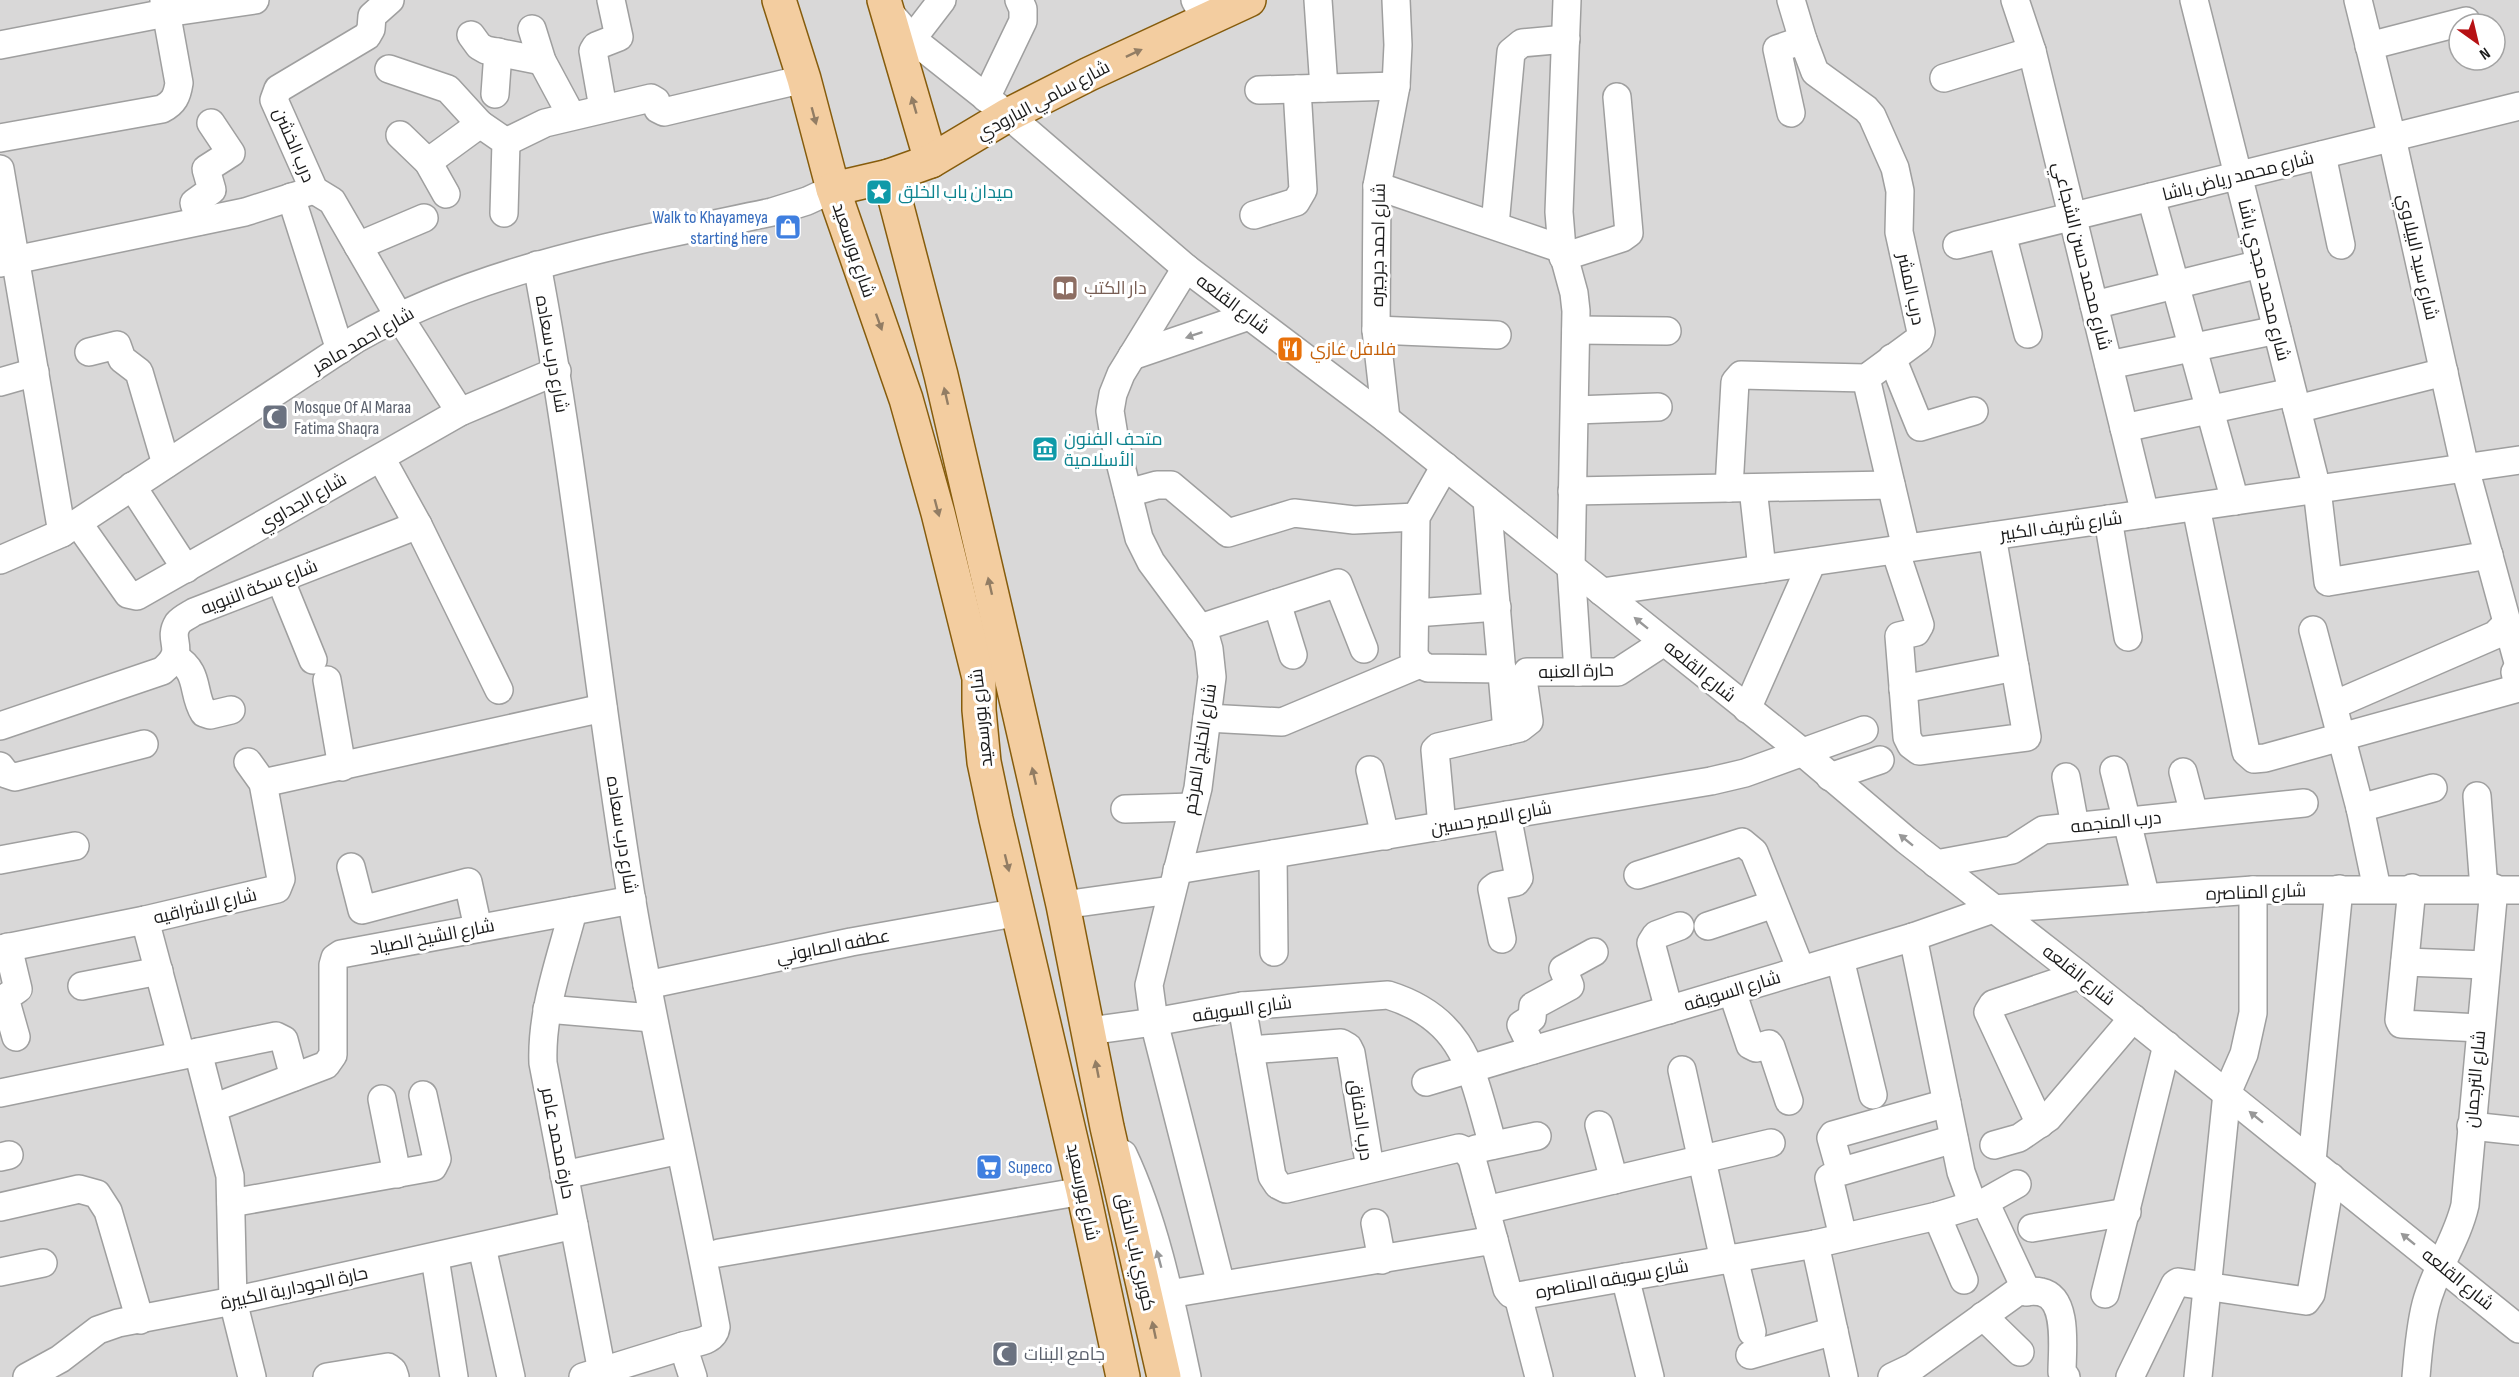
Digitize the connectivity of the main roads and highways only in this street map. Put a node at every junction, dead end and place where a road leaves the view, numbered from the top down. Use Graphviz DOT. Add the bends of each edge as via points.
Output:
graph roads {
  1 [pos="779,0"];
  2 [pos="1249,0"];
  3 [pos="885,4"];
  4 [pos="1201,10"];
  5 [pos="931,161"];
  6 [pos="889,176"];
  7 [pos="833,189"];
  8 [pos="1041,809"];
  9 [pos="996,819"];
  10 [pos="1107,1126"];
  11 [pos="1123,1377"];
  12 [pos="1164,1377"];
  1 -- 7 [label="main road, شارع بورسعيد, one-way"];
  2 -- 4 [label="main road, شارع سامي البارودي"];
  5 -- 3 [label="main road, one-way"];
  5 -- 4 [label="main road, شارع سامي البارودي, one-way" via="997,107 1089,74"];
  5 -- 6 [label="main road, شارع سامي البارودي"];
  6 -- 7 [label="main road, شارع سامي البارودي"];
  8 -- 6 [label="main road, شارع بورسعيد, one-way" via="941,375"];
  7 -- 9 [label="main road, شارع بورسعيد, one-way" via="906,399 938,513 979,678 984,762"];
  8 -- 9 [label="main road"];
  10 -- 8 [label="main road, شارع بورسعيد, one-way"];
  9 -- 11 [label="main road, شارع بورسعيد, one-way"];
  12 -- 10 [label="main road, كوبري باب الخلق, one-way" via="1157,1288"];
}
